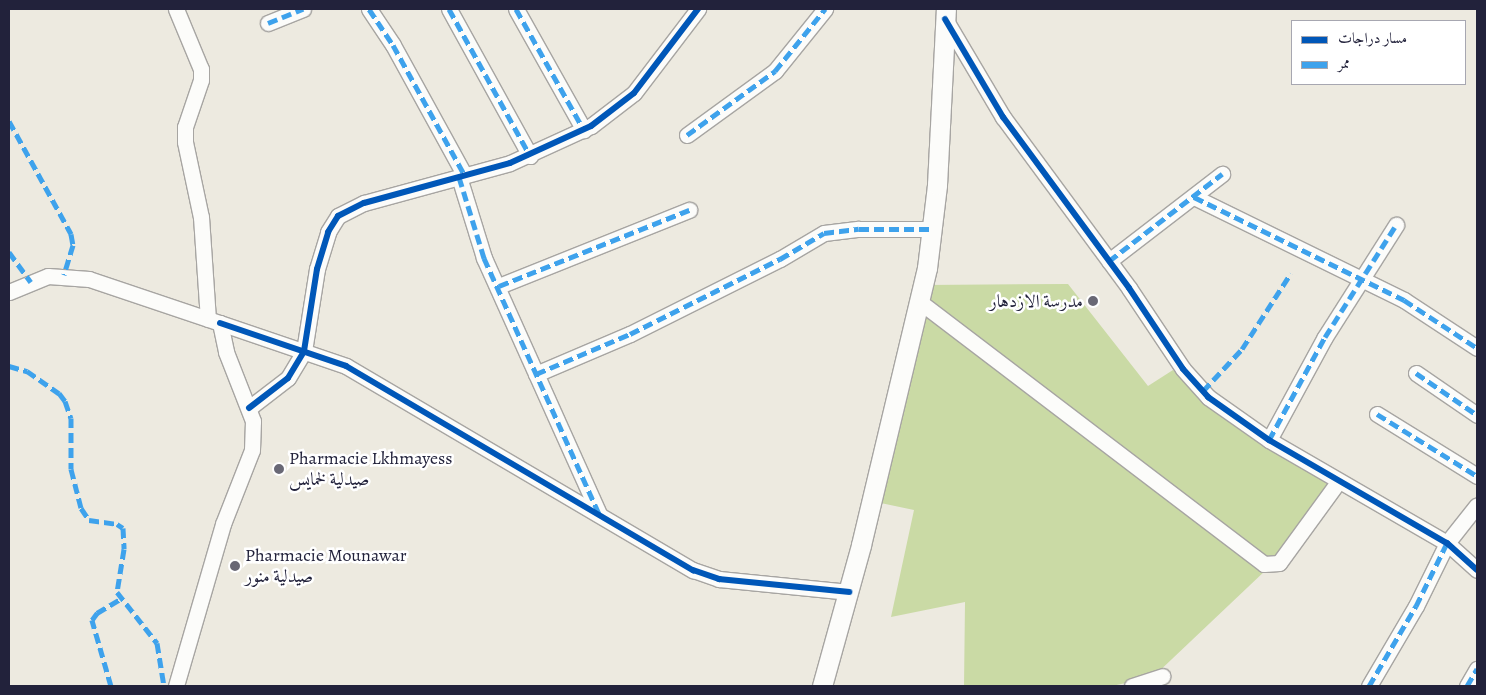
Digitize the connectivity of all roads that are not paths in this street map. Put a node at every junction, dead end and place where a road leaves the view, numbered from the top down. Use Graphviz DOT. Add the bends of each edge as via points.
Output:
graph roads {
  1 [pos="176,9"];
  2 [pos="303,9"];
  3 [pos="369,9"];
  4 [pos="449,9"];
  5 [pos="516,9"];
  6 [pos="698,9"];
  7 [pos="826,9"];
  8 [pos="946,14"];
  9 [pos="268,23"];
  10 [pos="584,130"];
  11 [pos="687,135"];
  12 [pos="530,156"];
  13 [pos="1222,174"];
  14 [pos="462,176"];
  15 [pos="1194,196"];
  16 [pos="689,210"];
  17 [pos="1396,225"];
  18 [pos="933,229"];
  19 [pos="1109,260"];
  20 [pos="1362,278"];
  21 [pos="499,286"];
  22 [pos="9,292"];
  23 [pos="920,302"];
  24 [pos="214,321"];
  25 [pos="1477,348"];
  26 [pos="304,351"];
  27 [pos="1416,373"];
  28 [pos="536,374"];
  29 [pos="249,408"];
  30 [pos="1377,414"];
  31 [pos="1477,415"];
  32 [pos="1268,440"];
  33 [pos="1477,476"];
  34 [pos="1338,482"];
  35 [pos="1477,505"];
  36 [pos="599,514"];
  37 [pos="1447,543"];
  38 [pos="1477,570"];
  39 [pos="849,592"];
  40 [pos="1477,669"];
  41 [pos="1162,676"];
  42 [pos="176,686"];
  43 [pos="822,686"];
  44 [pos="1132,686"];
  45 [pos="1369,686"];
  46 [pos="1467,686"];
  1 -- 24 [label="street" via="201,69 201,80 185,127 185,142 205,248"];
  2 -- 9 [label="street"];
  3 -- 14 [label="street" via="393,45"];
  4 -- 12 [label="street"];
  5 -- 10 [label="street"];
  6 -- 10 [label="street" via="634,93 614,112"];
  7 -- 11 [label="street" via="775,71"];
  8 -- 18 [label="street"];
  8 -- 19 [label="street" via="1003,117"];
  10 -- 12 [label="street"];
  12 -- 14 [label="street"];
  13 -- 15 [label="street"];
  14 -- 21 [label="street" via="479,247"];
  14 -- 26 [label="street" via="364,203 338,216 328,232 317,269"];
  15 -- 19 [label="street"];
  15 -- 20 [label="street"];
  16 -- 21 [label="street"];
  17 -- 20 [label="street"];
  18 -- 23 [label="street"];
  18 -- 28 [label="street" via="859,229 824,234 630,334"];
  19 -- 32 [label="street" via="1183,369 1208,397"];
  20 -- 25 [label="street" via="1404,300"];
  20 -- 32 [label="street"];
  21 -- 28 [label="street"];
  22 -- 24 [label="street" via="31,282 64,275 89,278"];
  23 -- 34 [label="street" via="1264,564 1279,563"];
  23 -- 39 [label="street"];
  24 -- 26 [label="street"];
  24 -- 29 [label="street"];
  26 -- 29 [label="street" via="288,378"];
  26 -- 36 [label="street" via="346,366 399,394"];
  27 -- 31 [label="street"];
  28 -- 36 [label="street"];
  29 -- 42 [label="street" via="252,450 223,524"];
  30 -- 33 [label="street"];
  32 -- 34 [label="street"];
  34 -- 37 [label="street"];
  35 -- 37 [label="street"];
  36 -- 39 [label="street" via="693,570 714,578"];
  37 -- 38 [label="street"];
  37 -- 45 [label="street" via="1416,606"];
  39 -- 43 [label="street"];
  40 -- 46 [label="street"];
  41 -- 44 [label="street"];
}
